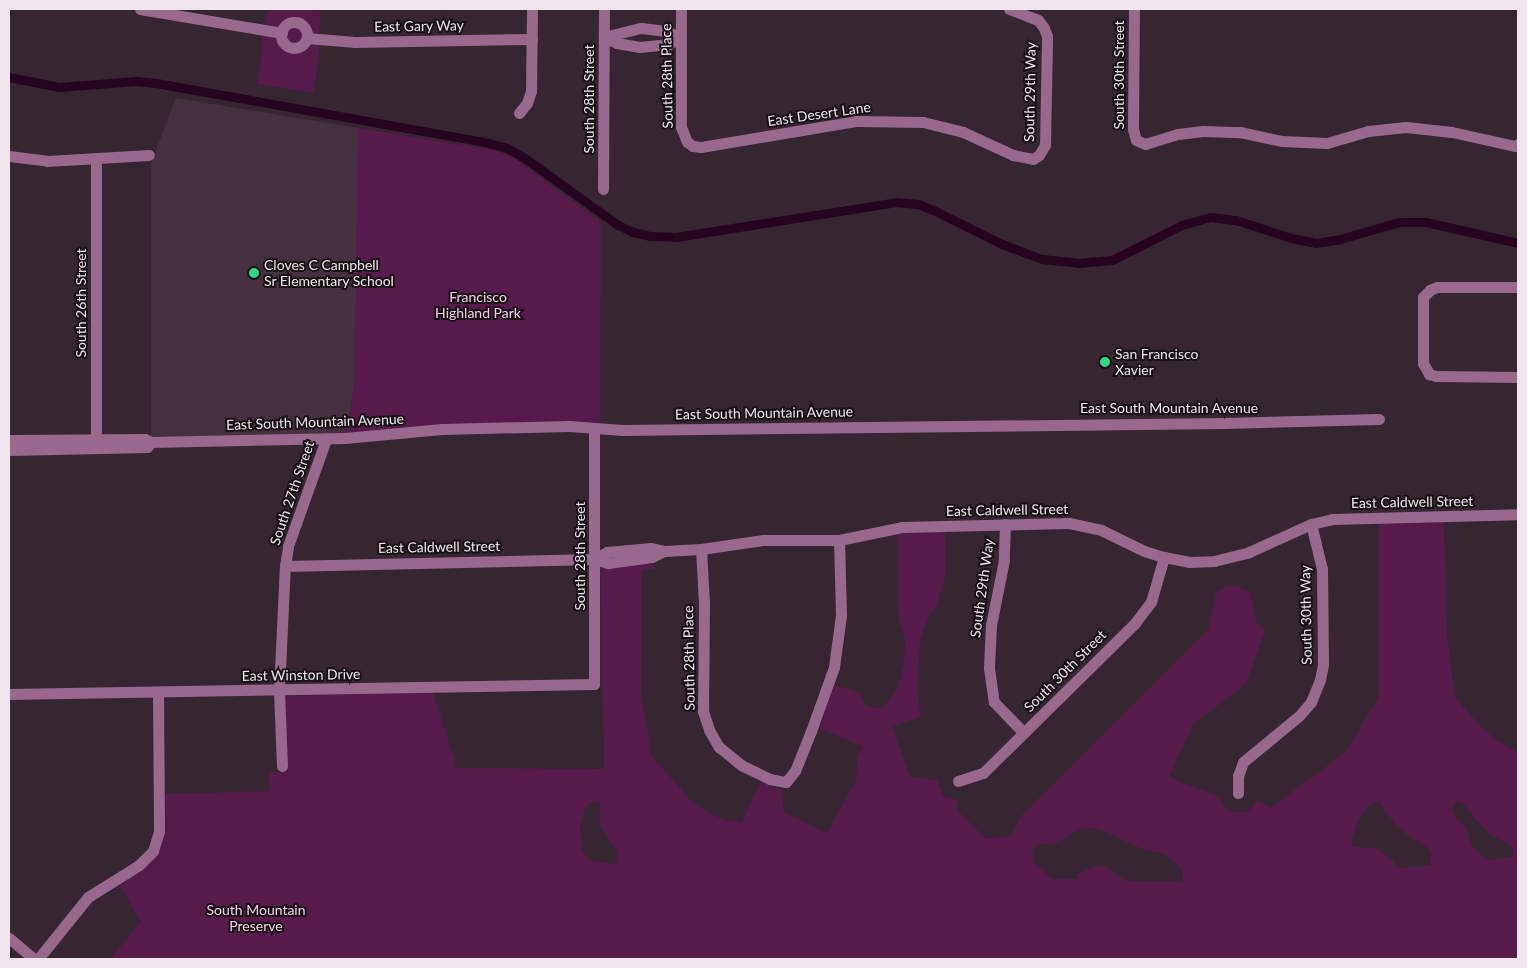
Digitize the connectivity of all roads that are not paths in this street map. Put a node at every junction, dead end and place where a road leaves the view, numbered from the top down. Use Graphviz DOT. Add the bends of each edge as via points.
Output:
graph roads {
  1 [pos="140,9"];
  2 [pos="532,9"];
  3 [pos="604,9"];
  4 [pos="681,9"];
  5 [pos="1009,9"];
  6 [pos="1134,9"];
  7 [pos="641,28"];
  8 [pos="282,33"];
  9 [pos="604,37"];
  10 [pos="681,37"];
  11 [pos="307,38"];
  12 [pos="532,39"];
  13 [pos="642,46"];
  14 [pos="519,113"];
  15 [pos="687,142"];
  16 [pos="1518,144"];
  17 [pos="149,155"];
  18 [pos="1039,155"];
  19 [pos="9,156"];
  20 [pos="96,158"];
  21 [pos="603,189"];
  22 [pos="1518,287"];
  23 [pos="1518,377"];
  24 [pos="1379,419"];
  25 [pos="594,428"];
  26 [pos="326,439"];
  27 [pos="9,440"];
  28 [pos="96,443"];
  29 [pos="9,450"];
  30 [pos="1518,514"];
  31 [pos="1005,524"];
  32 [pos="1311,524"];
  33 [pos="839,540"];
  34 [pos="701,549"];
  35 [pos="1164,557"];
  36 [pos="594,560"];
  37 [pos="285,566"];
  38 [pos="594,684"];
  39 [pos="279,691"];
  40 [pos="158,693"];
  41 [pos="9,694"];
  42 [pos="1024,733"];
  43 [pos="282,766"];
  44 [pos="958,782"];
  45 [pos="1238,793"];
  46 [pos="9,938"];
  47 [pos="36,959"];
  1 -- 8 [label="street"];
  2 -- 12 [label="street"];
  3 -- 9 [label="street, South 28th Street"];
  4 -- 10 [label="street, South 28th Place"];
  5 -- 18 [label="street, South 29th Way" via="1038,20 1047,36 1046,134 1045,145"];
  6 -- 16 [label="street, South 30th Street" via="1133,129 1136,140 1145,144 1178,134 1203,131 1240,132 1290,142 1327,143 1368,131 1406,127"];
  7 -- 9 [label="street"];
  7 -- 10 [label="street" via="666,31"];
  7 -- 13 [label="street"];
  8 -- 11 [label="street, East Gary Way" via="284,43 291,48 299,47"];
  8 -- 11 [label="street" via="286,25 298,22 306,30"];
  9 -- 13 [label="street" via="617,43"];
  9 -- 21 [label="street, South 28th Street"];
  10 -- 13 [label="street" via="669,44"];
  10 -- 15 [label="street, South 28th Place" via="681,127"];
  11 -- 12 [label="street, East Gary Way" via="346,42"];
  12 -- 14 [label="street" via="531,92"];
  15 -- 18 [label="street, East Desert Lane" via="701,147 857,121 923,122 963,132 1026,159"];
  17 -- 20 [label="street"];
  19 -- 20 [label="street" via="47,161"];
  20 -- 28 [label="street, South 26th Street"];
  22 -- 23 [label="street" via="1437,287 1430,290 1423,297 1423,362 1429,374 1436,376"];
  24 -- 25 [label="street, East South Mountain Avenue"];
  25 -- 26 [label="street, East South Mountain Avenue" via="442,428 387,436"];
  25 -- 36 [label="street, South 28th Street"];
  26 -- 28 [label="street, East South Mountain Avenue" via="151,442 145,439"];
  26 -- 37 [label="street, South 27th Street" via="288,546"];
  27 -- 28 [label="street, East South Mountain Avenue"];
  28 -- 29 [label="street, East South Mountain Avenue"];
  30 -- 32 [label="street, East Caldwell Street" via="1332,519"];
  31 -- 33 [label="street, East Caldwell Street" via="902,527"];
  31 -- 35 [label="street, East Caldwell Street" via="1069,523 1090,527"];
  31 -- 42 [label="street, South 29th Way" via="1004,560 991,625 989,668 994,702"];
  32 -- 35 [label="street, East Caldwell Street" via="1230,558 1189,562"];
  32 -- 45 [label="street, South 30th Way" via="1322,569 1323,664 1320,680 1311,702 1299,716 1243,762 1238,776"];
  33 -- 34 [label="street, East Caldwell Street" via="763,540"];
  33 -- 34 [label="street, South 28th Place" via="841,615 834,667 812,731 795,771 786,782 770,779 741,765 719,746 709,730 703,711"];
  34 -- 36 [label="street, East Caldwell Street" via="664,551 652,558 641,554 607,552"];
  35 -- 42 [label="street, South 30th Street" via="1151,602 1136,623"];
  36 -- 37 [label="street, East Caldwell Street"];
  36 -- 38 [label="street, South 28th Street"];
  37 -- 39 [label="street, South 27th Street"];
  38 -- 39 [label="street, East Winston Drive"];
  39 -- 40 [label="street, East Winston Drive"];
  39 -- 43 [label="street, South 27th Street"];
  40 -- 41 [label="street, East Winston Drive"];
  40 -- 47 [label="street" via="159,831 152,850 139,865 88,897"];
  42 -- 44 [label="street, South 30th Street" via="983,774"];
  46 -- 47 [label="street"];
}
